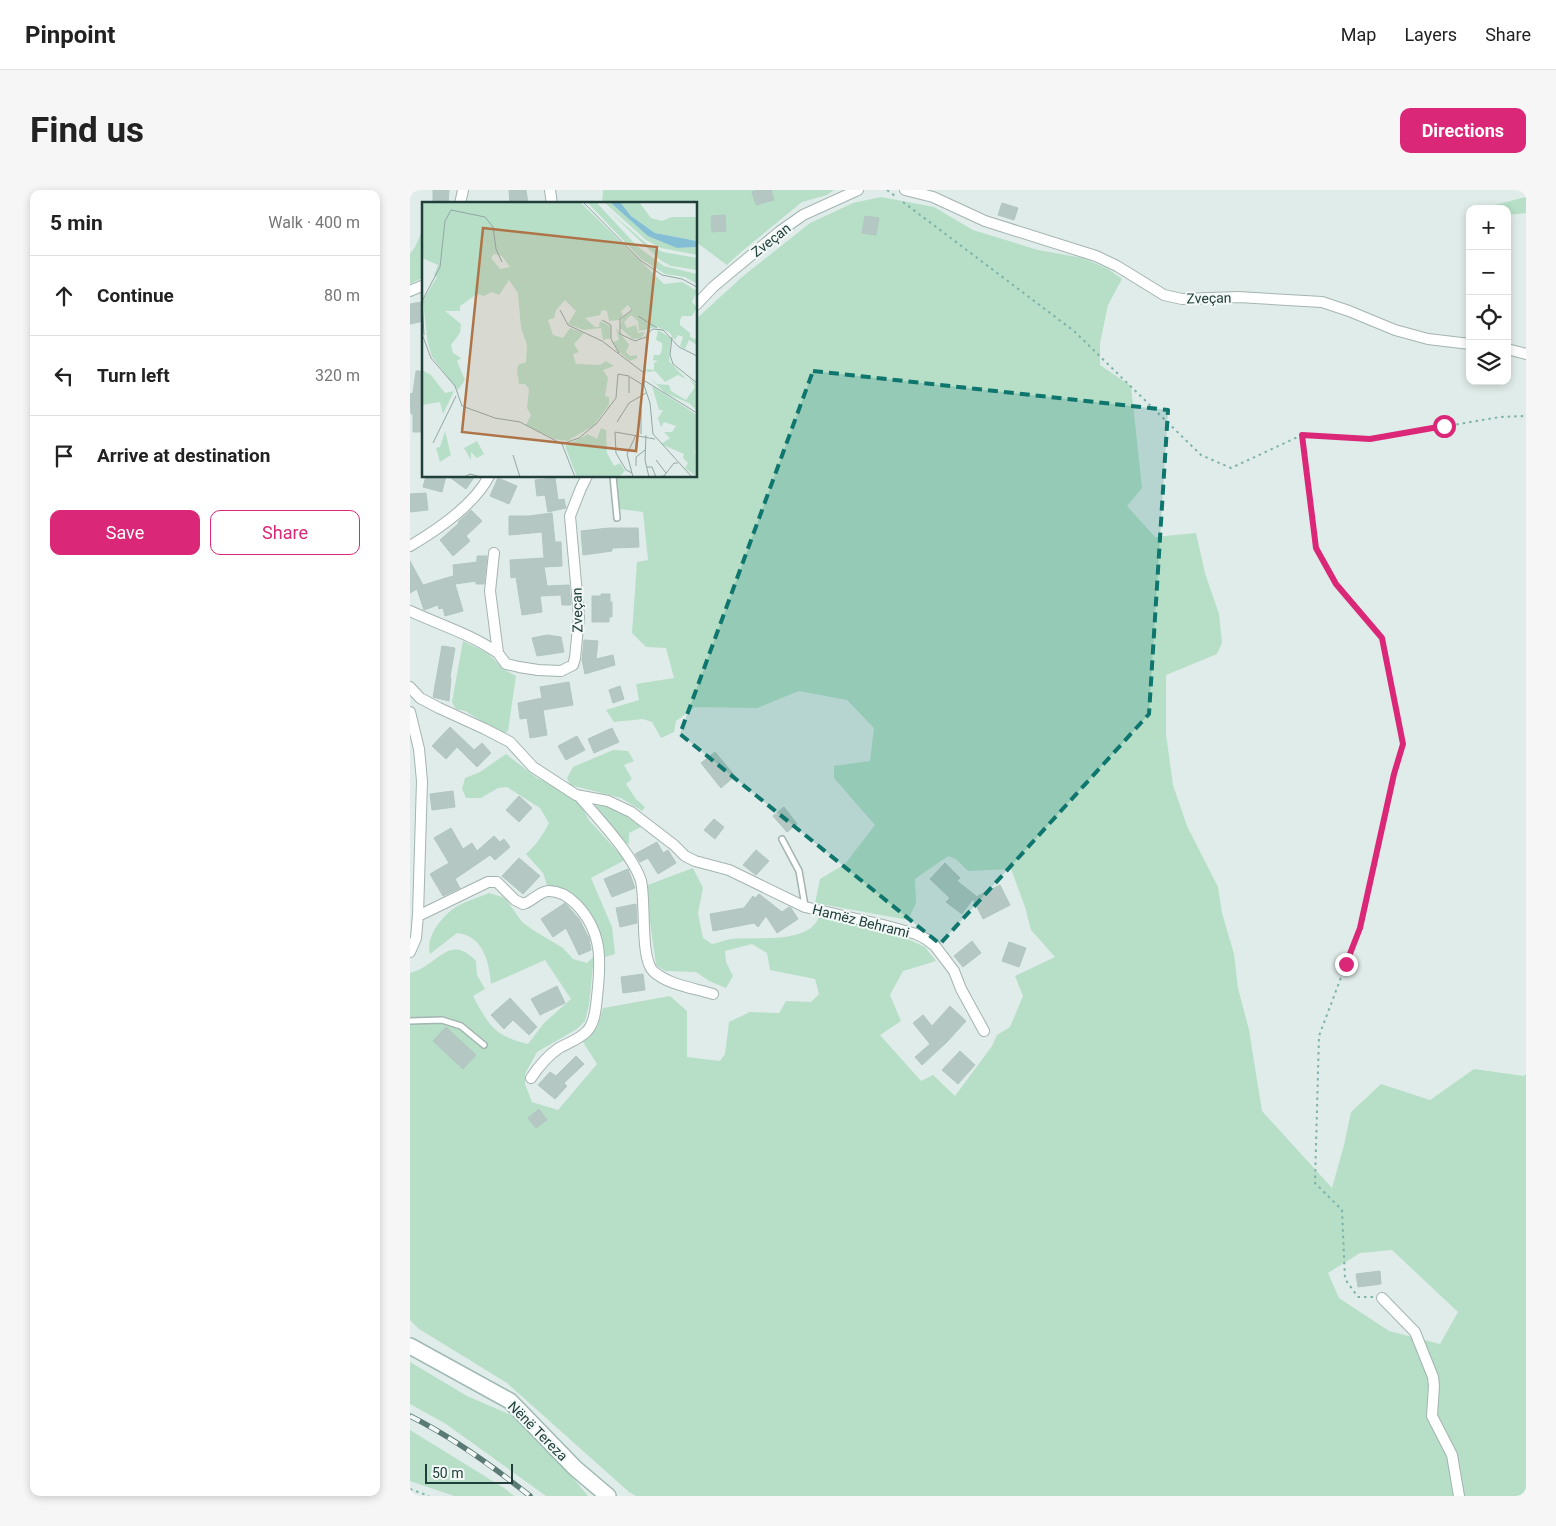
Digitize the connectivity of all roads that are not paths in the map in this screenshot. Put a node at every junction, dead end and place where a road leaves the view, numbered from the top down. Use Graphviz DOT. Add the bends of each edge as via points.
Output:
graph roads {
  1 [pos="858,190"];
  2 [pos="904,190"];
  3 [pos="422,285"];
  4 [pos="410,291"];
  5 [pos="698,303"];
  6 [pos="1466,344"];
  7 [pos="1511,350"];
  8 [pos="1526,354"];
  9 [pos="488,478"];
  10 [pos="586,478"];
  11 [pos="613,478"];
  12 [pos="617,518"];
  13 [pos="410,546"];
  14 [pos="494,553"];
  15 [pos="410,612"];
  16 [pos="498,653"];
  17 [pos="410,687"];
  18 [pos="410,712"];
  19 [pos="578,796"];
  20 [pos="782,839"];
  21 [pos="415,869"];
  22 [pos="805,907"];
  23 [pos="418,916"];
  24 [pos="410,952"];
  25 [pos="713,994"];
  26 [pos="410,1021"];
  27 [pos="984,1031"];
  28 [pos="484,1045"];
  29 [pos="530,1078"];
  30 [pos="1382,1298"];
  31 [pos="410,1346"];
  32 [pos="608,1496"];
  33 [pos="1459,1496"];
  1 -- 5 [label="street, Zveçan" via="803,216 779,232"];
  2 -- 6 [label="street, Zveçan" via="932,197 985,222 1096,256 1164,295 1182,299 1238,297 1322,302 1395,330 1428,339"];
  3 -- 4 [label="street"];
  7 -- 8 [label="street"];
  9 -- 13 [label="street" via="469,501"];
  10 -- 16 [label="street, Zveçan" via="570,516 579,616 573,665 561,671 519,668 506,664"];
  11 -- 12 [label="lane"];
  14 -- 16 [label="street" via="490,591"];
  15 -- 16 [label="street, Zveçan" via="460,631"];
  17 -- 19 [label="street, Hamëz Behrami" via="420,698 510,742 533,767"];
  18 -- 21 [label="street" via="422,780"];
  19 -- 22 [label="street, Hamëz Behrami" via="608,801 631,812 695,862 729,870"];
  19 -- 25 [label="street, Hamëz Behrami" via="614,836 641,881 646,954 652,970 675,983"];
  20 -- 22 [label="lane, Hamëz Behrami" via="799,871"];
  21 -- 23 [label="street"];
  22 -- 27 [label="street, Hamëz Behrami" via="883,925 926,939 954,971"];
  23 -- 24 [label="street" via="416,938"];
  23 -- 29 [label="street" via="488,882 497,882 523,904 542,892 555,891 568,896 587,915 598,942 600,967 596,1011 589,1029 543,1061"];
  26 -- 28 [label="lane" via="442,1020 461,1026"];
  30 -- 33 [label="street" via="1415,1332 1434,1386 1432,1416 1452,1455"];
  31 -- 32 [label="main road, Nënë Tereza" via="510,1401"];
}
